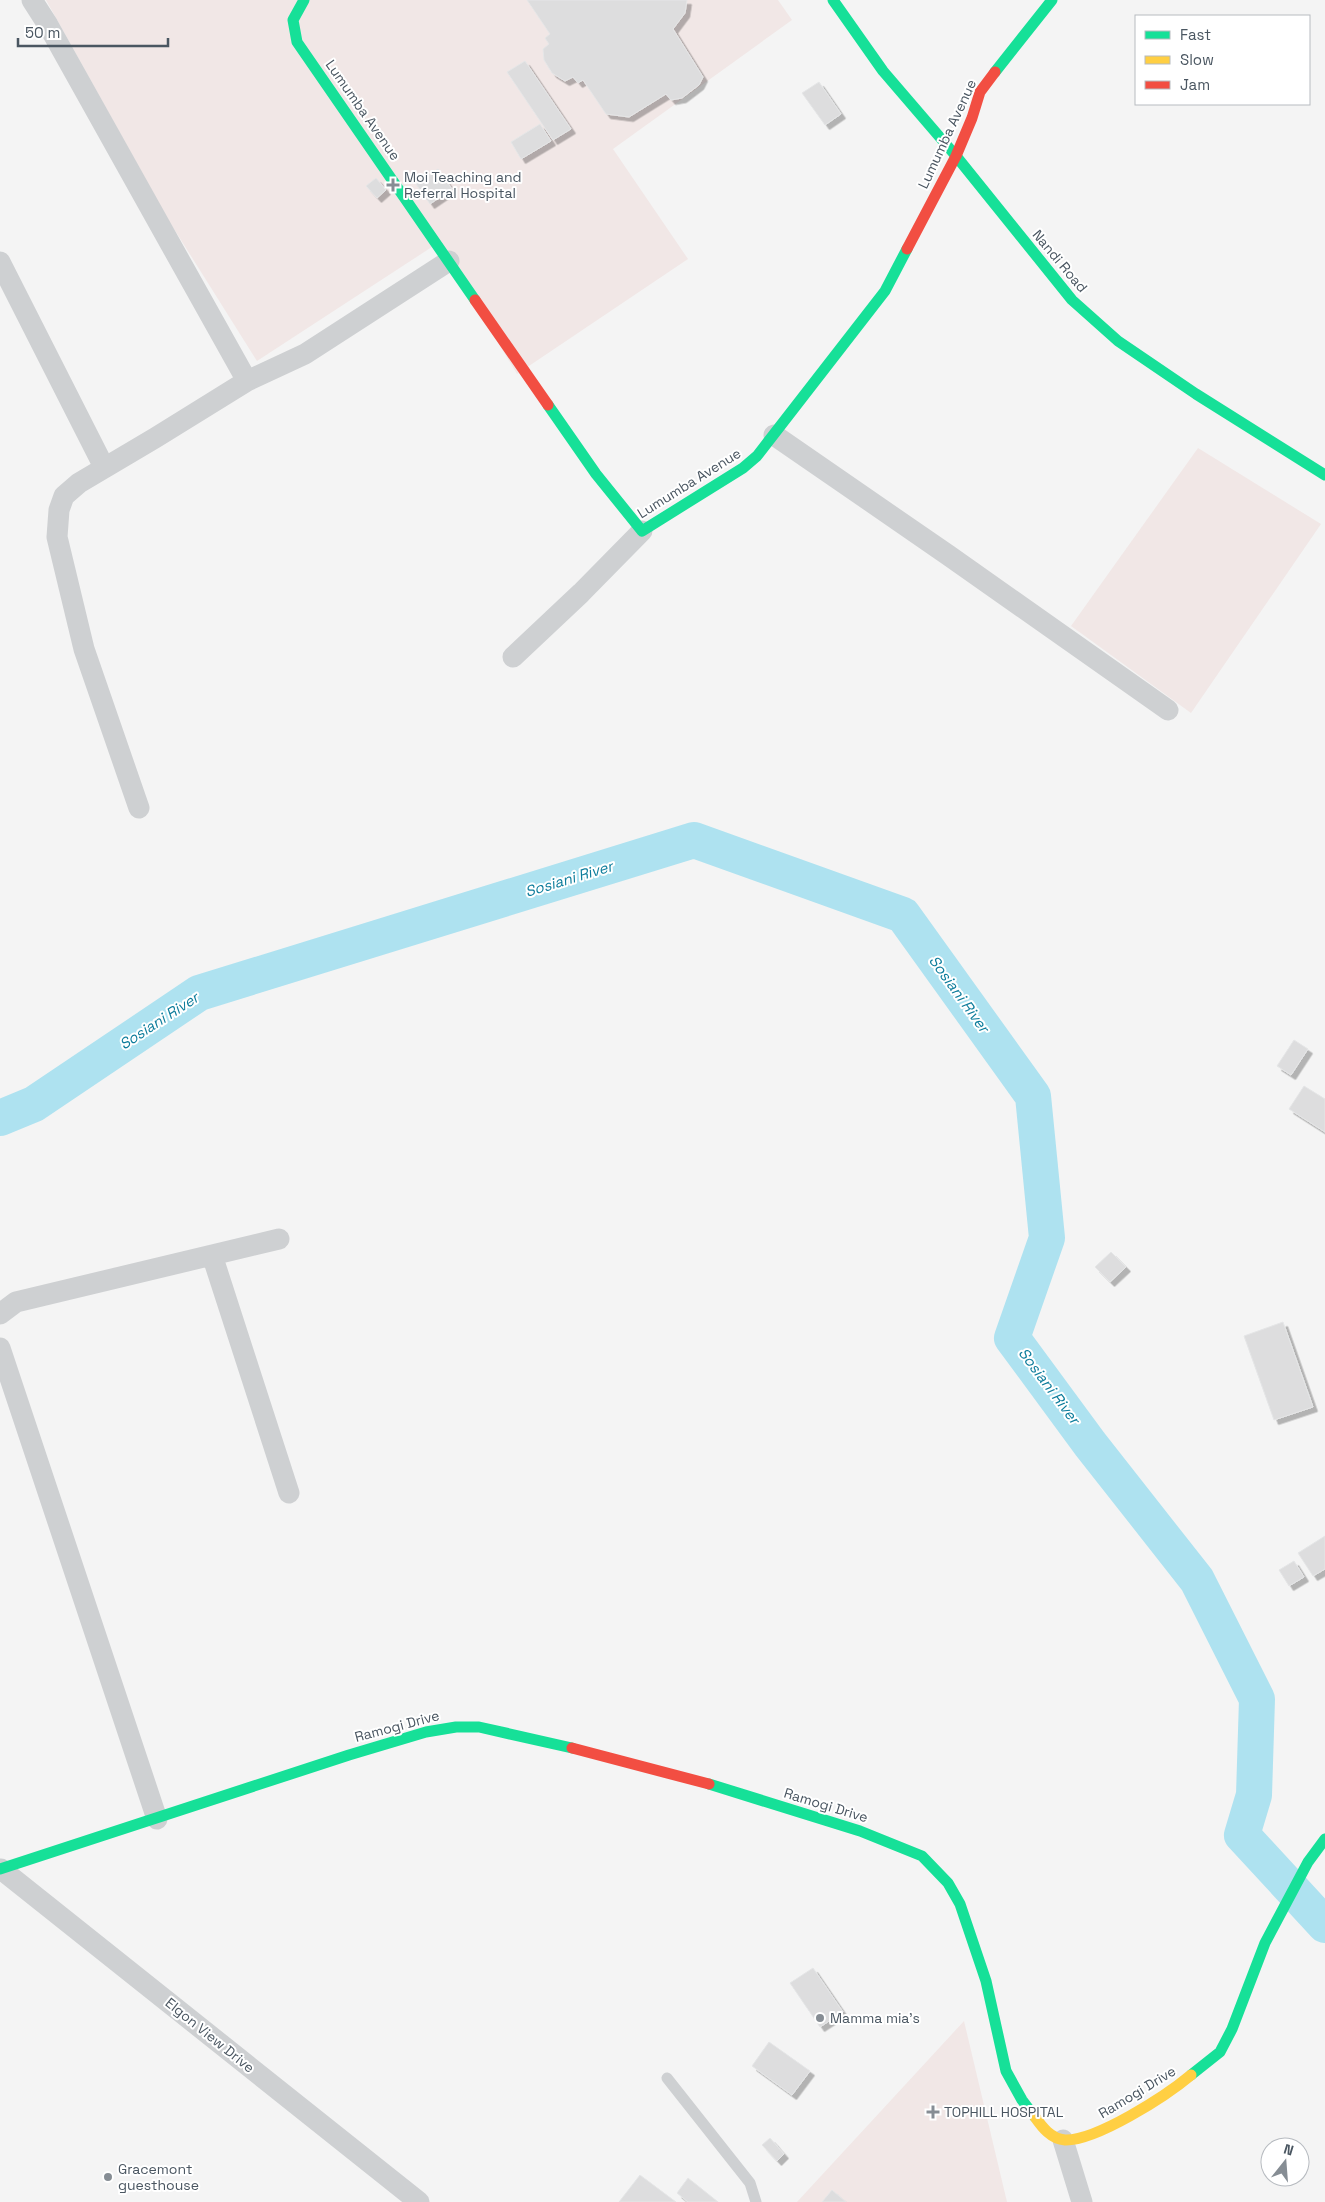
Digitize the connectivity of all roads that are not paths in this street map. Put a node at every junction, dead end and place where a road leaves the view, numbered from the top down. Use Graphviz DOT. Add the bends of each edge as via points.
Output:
graph roads {
  1 [pos="32,0"];
  2 [pos="304,0"];
  3 [pos="833,0"];
  4 [pos="1052,0"];
  5 [pos="956,156"];
  6 [pos="449,261"];
  7 [pos="0,262"];
  8 [pos="246,381"];
  9 [pos="774,436"];
  10 [pos="104,467"];
  11 [pos="1325,475"];
  12 [pos="642,531"];
  13 [pos="513,657"];
  14 [pos="1168,710"];
  15 [pos="139,808"];
  16 [pos="279,1239"];
  17 [pos="212,1255"];
  18 [pos="0,1314"];
  19 [pos="0,1348"];
  20 [pos="289,1493"];
  21 [pos="157,1819"];
  22 [pos="1325,1839"];
  23 [pos="1,1869"];
  24 [pos="667,2078"];
  25 [pos="1063,2140"];
  26 [pos="419,2202"];
  27 [pos="756,2202"];
  28 [pos="1082,2202"];
  1 -- 8 [label="street"];
  2 -- 6 [label="street, Lumumba Avenue" via="293,20 297,42"];
  3 -- 5 [label="street, Nandi Road" via="883,71"];
  4 -- 5 [label="street, Lumumba Avenue" via="980,92"];
  5 -- 9 [label="street, Lumumba Avenue" via="885,291"];
  5 -- 11 [label="street, Nandi Road" via="1072,300 1098,325 1196,394"];
  6 -- 8 [label="street" via="305,354"];
  6 -- 12 [label="street, Lumumba Avenue" via="596,474"];
  7 -- 10 [label="street"];
  8 -- 10 [label="street"];
  9 -- 12 [label="street, Lumumba Avenue" via="743,468"];
  9 -- 14 [label="street"];
  10 -- 15 [label="street" via="64,496 59,510 57,537 84,649"];
  12 -- 13 [label="street"];
  16 -- 17 [label="street"];
  17 -- 18 [label="street" via="16,1302"];
  17 -- 20 [label="street"];
  19 -- 21 [label="street"];
  21 -- 23 [label="street, Ramogi Drive"];
  21 -- 25 [label="street, Ramogi Drive" via="426,1732 479,1727 701,1782 860,1831 922,1856 948,1883 960,1904 986,1980 1006,2071 1042,2127"];
  22 -- 25 [label="street, Ramogi Drive" via="1308,1862 1265,1943 1220,2052 1176,2088 1129,2117 1082,2138"];
  23 -- 26 [label="street, Elgon View Drive"];
  24 -- 27 [label="lane" via="750,2183"];
  25 -- 28 [label="street"];
}
